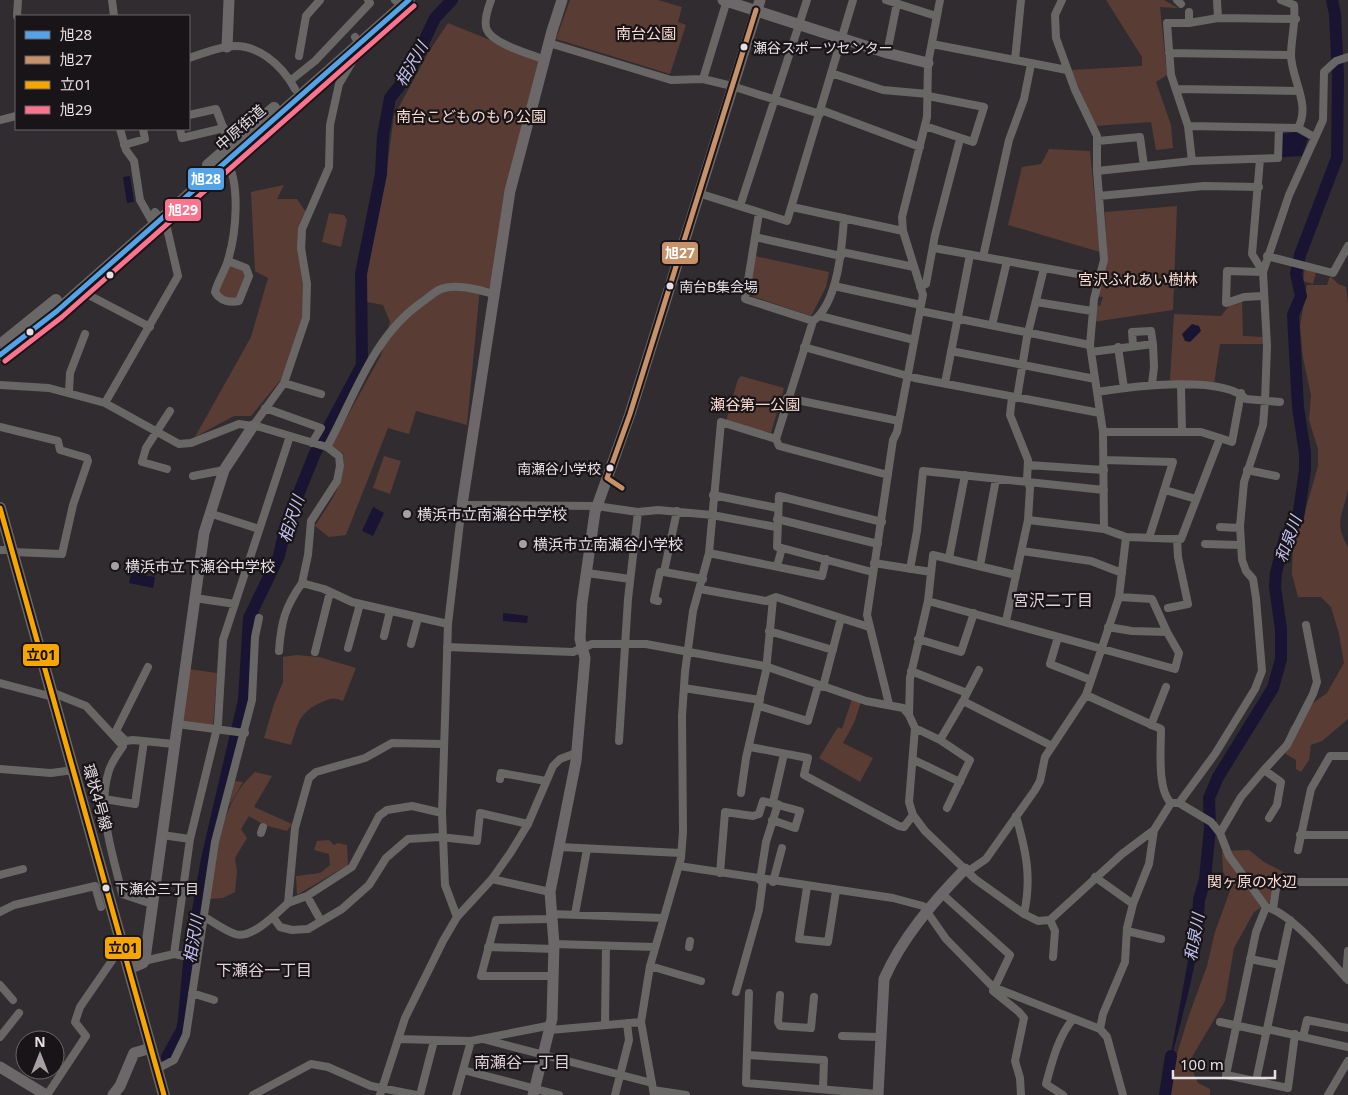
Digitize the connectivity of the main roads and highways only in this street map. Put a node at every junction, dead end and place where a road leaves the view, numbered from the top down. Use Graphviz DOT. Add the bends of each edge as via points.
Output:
graph roads {
  1 [pos="396,0"];
  2 [pos="409,0"];
  3 [pos="357,41"];
  4 [pos="154,218"];
  5 [pos="0,345"];
  6 [pos="0,355"];
  7 [pos="0,508"];
  8 [pos="8,550"];
  9 [pos="164,1094"];
  1 -- 3 [label="main road, 中原街道"];
  2 -- 3 [label="main road, 中原街道"];
  3 -- 4 [label="main road, 中原街道" via="226,160"];
  3 -- 4 [label="main road, 中原街道" via="293,85"];
  4 -- 5 [label="main road, 中原街道"];
  4 -- 6 [label="main road, 中原街道" via="33,331"];
  7 -- 8 [label="main road, 環状4号線"];
  8 -- 9 [label="main road, 環状4号線" via="84,800"];
}
